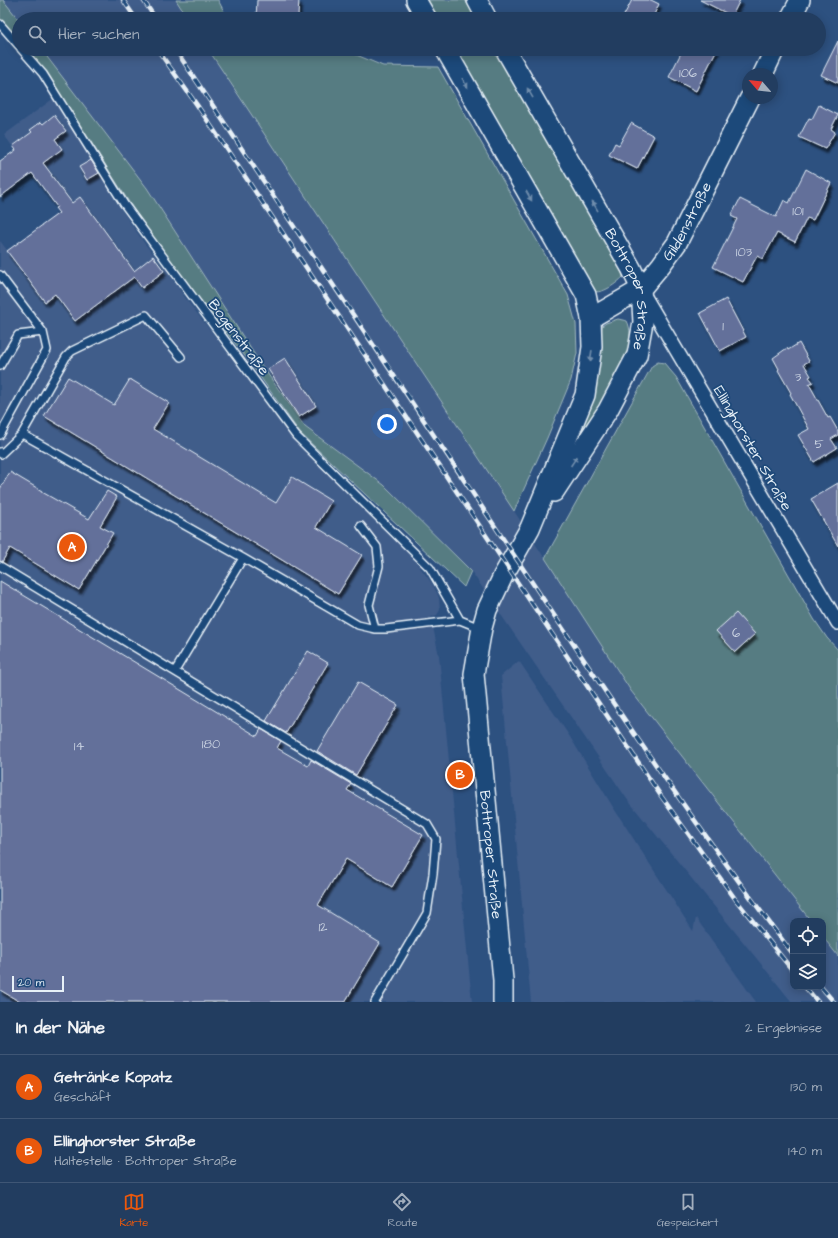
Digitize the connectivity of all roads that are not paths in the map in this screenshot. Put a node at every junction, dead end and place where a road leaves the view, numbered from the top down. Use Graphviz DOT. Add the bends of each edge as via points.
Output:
graph roads {
  1 [pos="416,0"];
  2 [pos="476,0"];
  3 [pos="800,0"];
  4 [pos="423,12"];
  5 [pos="484,12"];
  6 [pos="794,12"];
  7 [pos="0,24"];
  8 [pos="12,38"];
  9 [pos="27,56"];
  10 [pos="449,56"];
  11 [pos="509,56"];
  12 [pos="772,56"];
  13 [pos="766,68"];
  14 [pos="747,104"];
  15 [pos="0,274"];
  16 [pos="641,289"];
  17 [pos="591,318"];
  18 [pos="43,332"];
  19 [pos="181,357"];
  20 [pos="0,366"];
  21 [pos="22,434"];
  22 [pos="0,435"];
  23 [pos="0,454"];
  24 [pos="361,526"];
  25 [pos="530,528"];
  26 [pos="243,558"];
  27 [pos="0,566"];
  28 [pos="460,620"];
  29 [pos="838,623"];
  30 [pos="482,628"];
  31 [pos="375,629"];
  32 [pos="175,671"];
  33 [pos="375,1002"];
  34 [pos="503,1002"];
  1 -- 4 [label="main road"];
  2 -- 5 [label="main road"];
  3 -- 6 [label="main road"];
  7 -- 8 [label="lane"];
  9 -- 28 [label="lane, Bogenstraße" via="43,74 124,204 296,436 430,568"];
  10 -- 17 [label="main road, Bottroper Straße, one-way" via="586,295"];
  16 -- 11 [label="main road, Bottroper Straße, one-way"];
  12 -- 13 [label="main road"];
  14 -- 16 [label="main road, Gildenstraße" via="677,243"];
  15 -- 18 [label="lane"];
  16 -- 17 [label="main road, Gildenstraße"];
  25 -- 16 [label="main road, Bottroper Straße, one-way" via="608,410 637,355 643,322"];
  16 -- 29 [label="street, Ellinghorster Straße"];
  17 -- 25 [label="main road, Bottroper Straße, one-way" via="592,347 585,395"];
  18 -- 20 [label="lane" via="18,335"];
  18 -- 22 [label="lane" via="47,350"];
  19 -- 21 [label="lane" via="146,314 72,351 66,357"];
  21 -- 23 [label="lane"];
  21 -- 26 [label="lane"];
  24 -- 31 [label="lane" via="377,548 379,566 369,605"];
  25 -- 30 [label="main road, Bottroper Straße" via="503,576 487,610"];
  26 -- 31 [label="lane" via="358,625"];
  26 -- 32 [label="lane"];
  27 -- 32 [label="lane"];
  28 -- 30 [label="lane"];
  28 -- 31 [label="lane"];
  30 -- 34 [label="main road, Bottroper Straße" via="474,674"];
  32 -- 33 [label="lane" via="427,824 436,839 427,913"];
}
